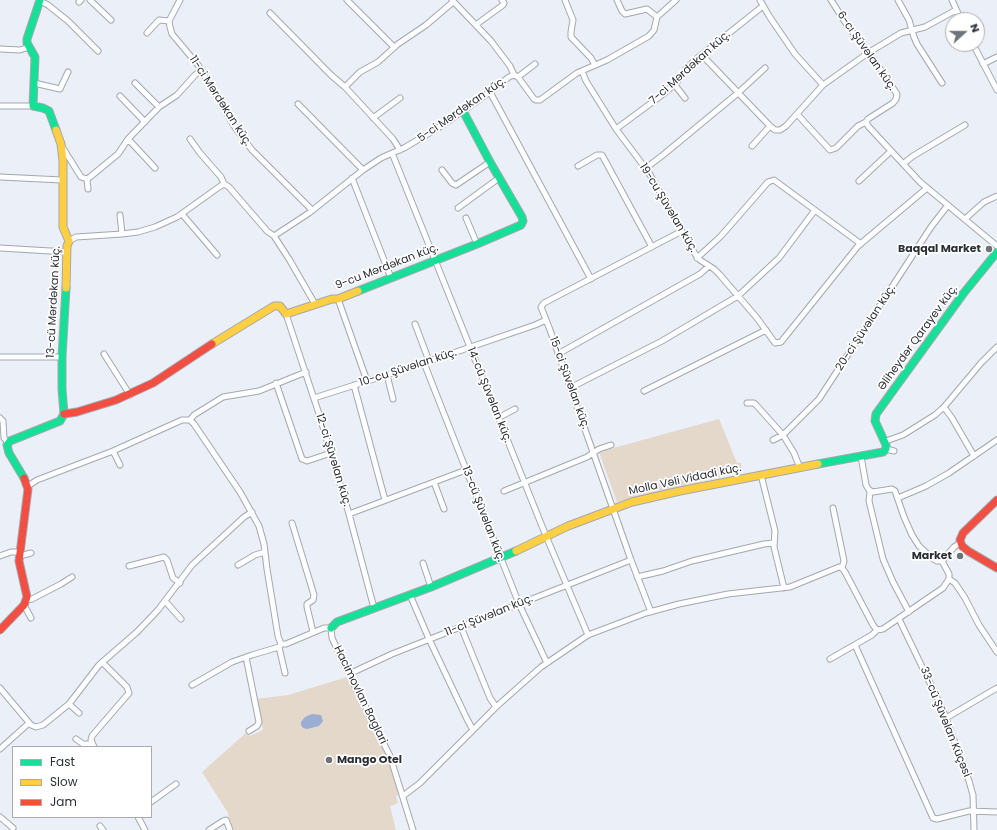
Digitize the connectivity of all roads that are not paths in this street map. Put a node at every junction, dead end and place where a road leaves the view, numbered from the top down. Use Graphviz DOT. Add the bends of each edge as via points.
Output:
graph roads {
  1 [pos="40,0"];
  2 [pos="90,0"];
  3 [pos="180,0"];
  4 [pos="347,0"];
  5 [pos="502,0"];
  6 [pos="565,0"];
  7 [pos="617,0"];
  8 [pos="676,0"];
  9 [pos="760,0"];
  10 [pos="832,0"];
  11 [pos="898,0"];
  12 [pos="952,0"];
  13 [pos="453,1"];
  14 [pos="763,6"];
  15 [pos="956,10"];
  16 [pos="270,13"];
  17 [pos="657,17"];
  18 [pos="111,20"];
  19 [pos="169,21"];
  20 [pos="477,24"];
  21 [pos="912,31"];
  22 [pos="147,33"];
  23 [pos="29,47"];
  24 [pos="394,47"];
  25 [pos="0,49"];
  26 [pos="98,51"];
  27 [pos="977,52"];
  28 [pos="868,53"];
  29 [pos="702,55"];
  30 [pos="997,58"];
  31 [pos="534,64"];
  32 [pos="983,64"];
  33 [pos="596,65"];
  34 [pos="765,68"];
  35 [pos="202,70"];
  36 [pos="582,71"];
  37 [pos="68,72"];
  38 [pos="516,76"];
  39 [pos="34,83"];
  40 [pos="135,83"];
  41 [pos="942,83"];
  42 [pos="674,84"];
  43 [pos="823,85"];
  44 [pos="345,87"];
  45 [pos="997,90"];
  46 [pos="490,92"];
  47 [pos="738,93"];
  48 [pos="120,96"];
  49 [pos="400,98"];
  50 [pos="685,98"];
  51 [pos="298,104"];
  52 [pos="0,106"];
  53 [pos="33,106"];
  54 [pos="159,106"];
  55 [pos="463,111"];
  56 [pos="797,114"];
  57 [pos="372,118"];
  58 [pos="144,122"];
  59 [pos="866,122"];
  60 [pos="965,125"];
  61 [pos="770,126"];
  62 [pos="616,129"];
  63 [pos="128,139"];
  64 [pos="190,139"];
  65 [pos="61,144"];
  66 [pos="752,146"];
  67 [pos="400,150"];
  68 [pos="891,151"];
  69 [pos="392,153"];
  70 [pos="490,162"];
  71 [pos="72,164"];
  72 [pos="903,164"];
  73 [pos="578,166"];
  74 [pos="63,167"];
  75 [pos="155,168"];
  76 [pos="646,168"];
  77 [pos="363,170"];
  78 [pos="442,170"];
  79 [pos="0,177"];
  80 [pos="352,178"];
  81 [pos="500,178"];
  82 [pos="87,179"];
  83 [pos="62,180"];
  84 [pos="859,181"];
  85 [pos="224,184"];
  86 [pos="927,188"];
  87 [pos="88,189"];
  88 [pos="997,196"];
  89 [pos="948,205"];
  90 [pos="458,208"];
  91 [pos="312,210"];
  92 [pos="815,210"];
  93 [pos="120,214"];
  94 [pos="182,214"];
  95 [pos="466,218"];
  96 [pos="965,219"];
  97 [pos="682,231"];
  98 [pos="122,234"];
  99 [pos="274,236"];
  100 [pos="68,241"];
  101 [pos="477,244"];
  102 [pos="861,244"];
  103 [pos="997,246"];
  104 [pos="652,247"];
  105 [pos="0,248"];
  106 [pos="67,252"];
  107 [pos="997,252"];
  108 [pos="217,255"];
  109 [pos="697,258"];
  110 [pos="435,261"];
  111 [pos="709,266"];
  112 [pos="391,278"];
  113 [pos="591,279"];
  114 [pos="738,296"];
  115 [pos="338,300"];
  116 [pos="315,304"];
  117 [pos="286,314"];
  118 [pos="546,320"];
  119 [pos="415,324"];
  120 [pos="766,330"];
  121 [pos="470,347"];
  122 [pos="997,347"];
  123 [pos="104,354"];
  124 [pos="558,354"];
  125 [pos="0,357"];
  126 [pos="62,357"];
  127 [pos="429,361"];
  128 [pos="424,363"];
  129 [pos="306,372"];
  130 [pos="387,375"];
  131 [pos="367,381"];
  132 [pos="276,383"];
  133 [pos="354,385"];
  134 [pos="570,388"];
  135 [pos="644,391"];
  136 [pos="130,395"];
  137 [pos="314,398"];
  138 [pos="393,399"];
  139 [pos="747,403"];
  140 [pos="944,407"];
  141 [pos="515,409"];
  142 [pos="64,414"];
  143 [pos="0,418"];
  144 [pos="498,418"];
  145 [pos="190,420"];
  146 [pos="783,435"];
  147 [pos="773,440"];
  148 [pos="997,440"];
  149 [pos="5,445"];
  150 [pos="611,445"];
  151 [pos="886,445"];
  152 [pos="113,451"];
  153 [pos="894,451"];
  154 [pos="331,453"];
  155 [pos="594,453"];
  156 [pos="861,456"];
  157 [pos="974,456"];
  158 [pos="120,465"];
  159 [pos="800,468"];
  160 [pos="466,470"];
  161 [pos="761,475"];
  162 [pos="434,482"];
  163 [pos="525,483"];
  164 [pos="28,486"];
  165 [pos="504,491"];
  166 [pos="870,492"];
  167 [pos="898,498"];
  168 [pos="385,500"];
  169 [pos="997,500"];
  170 [pos="613,508"];
  171 [pos="833,508"];
  172 [pos="444,509"];
  173 [pos="252,512"];
  174 [pos="349,514"];
  175 [pos="292,523"];
  176 [pos="546,536"];
  177 [pos="774,543"];
  178 [pos="960,543"];
  179 [pos="265,552"];
  180 [pos="20,554"];
  181 [pos="30,554"];
  182 [pos="0,556"];
  183 [pos="500,557"];
  184 [pos="631,560"];
  185 [pos="942,560"];
  186 [pos="423,563"];
  187 [pos="238,565"];
  188 [pos="129,566"];
  189 [pos="842,568"];
  190 [pos="997,568"];
  191 [pos="72,577"];
  192 [pos="637,577"];
  193 [pos="949,579"];
  194 [pos="180,583"];
  195 [pos="566,584"];
  196 [pos="431,586"];
  197 [pos="784,588"];
  198 [pos="410,594"];
  199 [pos="165,601"];
  200 [pos="25,602"];
  201 [pos="519,604"];
  202 [pos="374,608"];
  203 [pos="651,612"];
  204 [pos="910,612"];
  205 [pos="31,618"];
  206 [pos="181,619"];
  207 [pos="899,619"];
  208 [pos="461,627"];
  209 [pos="331,628"];
  210 [pos="0,630"];
  211 [pos="877,630"];
  212 [pos="313,632"];
  213 [pos="588,635"];
  214 [pos="429,640"];
  215 [pos="280,645"];
  216 [pos="855,645"];
  217 [pos="997,652"];
  218 [pos="246,656"];
  219 [pos="830,659"];
  220 [pos="102,662"];
  221 [pos="547,663"];
  222 [pos="285,673"];
  223 [pos="349,674"];
  224 [pos="192,685"];
  225 [pos="0,688"];
  226 [pos="997,688"];
  227 [pos="69,704"];
  228 [pos="496,707"];
  229 [pos="79,712"];
  230 [pos="946,718"];
  231 [pos="29,723"];
  232 [pos="473,730"];
  233 [pos="249,731"];
  234 [pos="76,739"];
  235 [pos="93,745"];
  236 [pos="0,749"];
  237 [pos="176,784"];
  238 [pos="403,796"];
  239 [pos="152,801"];
  240 [pos="974,811"];
  241 [pos="997,812"];
  242 [pos="0,817"];
  243 [pos="139,818"];
  244 [pos="13,828"];
  245 [pos="145,830"];
  246 [pos="209,830"];
  247 [pos="230,830"];
  248 [pos="413,830"];
  249 [pos="974,830"];
  1 -- 23 [label="street" via="27,34"];
  1 -- 26 [label="street" via="68,21"];
  2 -- 18 [label="street"];
  3 -- 19 [label="street"];
  4 -- 24 [label="street"];
  5 -- 20 [label="street" via="503,5"];
  6 -- 33 [label="street" via="573,20 571,37"];
  7 -- 17 [label="street" via="624,14 647,10"];
  8 -- 17 [label="street, 5-ci Mərdəkan küç."];
  9 -- 14 [label="street"];
  10 -- 28 [label="street, 6-cı Şüvəlan küç."];
  11 -- 21 [label="street"];
  12 -- 15 [label="street"];
  13 -- 20 [label="street"];
  13 -- 24 [label="street" via="426,25"];
  14 -- 29 [label="street, 7-ci Mərdəkan küç."];
  14 -- 43 [label="street" via="795,54"];
  15 -- 21 [label="street"];
  16 -- 44 [label="street"];
  17 -- 33 [label="street, 5-ci Mərdəkan küç." via="652,33"];
  19 -- 22 [label="street" via="160,20"];
  19 -- 35 [label="street, 11-ci Mərdəkan küç." via="172,34"];
  20 -- 38 [label="street"];
  21 -- 28 [label="street" via="901,33"];
  21 -- 41 [label="street" via="917,44"];
  23 -- 25 [label="street" via="18,50"];
  23 -- 39 [label="street" via="35,57"];
  24 -- 44 [label="street" via="378,62 360,72"];
  27 -- 32 [label="street"];
  28 -- 43 [label="street"];
  28 -- 59 [label="street, 6-cı Şüvəlan küç." via="897,97 894,103"];
  29 -- 42 [label="street, 7-ci Mərdəkan küç."];
  29 -- 47 [label="street"];
  30 -- 32 [label="street"];
  31 -- 38 [label="street"];
  32 -- 45 [label="street"];
  33 -- 36 [label="street, 5-ci Mərdəkan küç."];
  34 -- 47 [label="street"];
  35 -- 54 [label="street" via="177,94"];
  35 -- 91 [label="street, 11-ci Mərdəkan küç." via="236,129 252,150"];
  36 -- 38 [label="street, 5-ci Mərdəkan küç." via="538,100 534,99"];
  36 -- 62 [label="street, 19-cu Şüvəlan küç."];
  37 -- 39 [label="street" via="60,89"];
  38 -- 46 [label="street, 5-ci Mərdəkan küç." via="509,77"];
  39 -- 53 [label="street"];
  40 -- 54 [label="street"];
  42 -- 50 [label="street"];
  42 -- 62 [label="street, 7-ci Mərdəkan küç."];
  43 -- 56 [label="street"];
  44 -- 57 [label="street"];
  46 -- 55 [label="street, 5-ci Mərdəkan küç."];
  46 -- 113 [label="street"];
  47 -- 61 [label="street"];
  47 -- 76 [label="street"];
  48 -- 58 [label="street"];
  49 -- 57 [label="street"];
  51 -- 77 [label="street"];
  52 -- 53 [label="street"];
  53 -- 65 [label="street, 13-cü Mərdəkan küç." via="46,108"];
  54 -- 58 [label="street"];
  55 -- 67 [label="street, 5-ci Mərdəkan küç."];
  55 -- 70 [label="street, 9-cu Mərdəkan küç."];
  56 -- 59 [label="street" via="830,150 836,148 858,126"];
  56 -- 61 [label="street" via="780,130"];
  57 -- 67 [label="street"];
  58 -- 63 [label="street"];
  59 -- 68 [label="street"];
  60 -- 72 [label="street"];
  61 -- 66 [label="street"];
  62 -- 76 [label="street, 19-cu Şüvəlan küç."];
  63 -- 75 [label="street"];
  63 -- 82 [label="street" via="118,154"];
  64 -- 85 [label="street" via="221,176"];
  65 -- 71 [label="street"];
  65 -- 74 [label="street, 13-cü Mərdəkan küç."];
  67 -- 69 [label="street, 5-ci Mərdəkan küç."];
  68 -- 72 [label="street"];
  68 -- 84 [label="street"];
  69 -- 77 [label="street, 5-ci Mərdəkan küç."];
  69 -- 110 [label="street, 14-cü Şüvəlan küç."];
  70 -- 78 [label="street" via="456,185"];
  70 -- 81 [label="street, 9-cu Mərdəkan küç."];
  71 -- 74 [label="street"];
  71 -- 82 [label="street" via="81,177"];
  72 -- 86 [label="street"];
  73 -- 104 [label="street" via="597,155 602,155"];
  74 -- 83 [label="street, 13-cü Mərdəkan küç."];
  76 -- 97 [label="street, 19-cu Şüvəlan küç."];
  77 -- 80 [label="street, 5-ci Mərdəkan küç."];
  79 -- 83 [label="street"];
  80 -- 91 [label="street, 5-ci Mərdəkan küç."];
  80 -- 112 [label="street"];
  81 -- 90 [label="street"];
  81 -- 101 [label="street, 9-cu Mərdəkan küç." via="523,221 518,226"];
  82 -- 87 [label="street"];
  83 -- 100 [label="street, 13-cü Mərdəkan küç." via="64,227"];
  85 -- 94 [label="street"];
  85 -- 99 [label="street"];
  86 -- 89 [label="street"];
  86 -- 102 [label="street, 19-cu Şüvəlan küç."];
  88 -- 96 [label="street" via="984,202"];
  89 -- 96 [label="street"];
  89 -- 146 [label="street, 20-ci Şüvəlan küç." via="931,227 819,400"];
  91 -- 99 [label="street, 5-ci Mərdəkan küç."];
  92 -- 102 [label="street"];
  92 -- 109 [label="street" via="776,181 771,181 721,236"];
  92 -- 114 [label="street" via="779,258"];
  93 -- 98 [label="street"];
  94 -- 98 [label="street" via="155,227"];
  94 -- 108 [label="street"];
  95 -- 101 [label="street"];
  96 -- 103 [label="street"];
  97 -- 104 [label="street, 15-ci Şüvəlan küç."];
  97 -- 109 [label="street, 19-cu Şüvəlan küç."];
  98 -- 100 [label="street" via="76,237"];
  99 -- 116 [label="street"];
  100 -- 106 [label="street, 13-cü Mərdəkan küç."];
  101 -- 110 [label="street, 9-cu Mərdəkan küç."];
  102 -- 120 [label="street, 19-cu Şüvəlan küç." via="781,342 775,343"];
  104 -- 113 [label="street, 15-ci Şüvəlan küç."];
  105 -- 106 [label="street"];
  106 -- 126 [label="street, 13-cü Mərdəkan küç."];
  107 -- 151 [label="street, Əliheydər Qarayev küç." via="963,294 876,414 875,421"];
  109 -- 111 [label="street, 19-cu Şüvəlan küç."];
  110 -- 112 [label="street, 9-cu Mərdəkan küç."];
  110 -- 121 [label="street, 14-cü Şüvəlan küç."];
  111 -- 114 [label="street, 19-cu Şüvəlan küç."];
  111 -- 124 [label="street" via="700,274"];
  112 -- 115 [label="street, 9-cu Mərdəkan küç."];
  113 -- 118 [label="street, 15-ci Şüvəlan küç." via="542,305 541,310"];
  114 -- 120 [label="street, 19-cu Şüvəlan küç."];
  114 -- 134 [label="street" via="662,341"];
  115 -- 116 [label="street, 9-cu Mərdəkan küç." via="332,299"];
  115 -- 131 [label="street"];
  116 -- 117 [label="street, 9-cu Mərdəkan küç."];
  117 -- 129 [label="street, 12-ci Şüvəlan küç."];
  117 -- 136 [label="street" via="280,306 274,306"];
  118 -- 121 [label="street, 10-cu Şüvəlan küç."];
  118 -- 124 [label="street, 15-ci Şüvəlan küç."];
  119 -- 127 [label="street"];
  120 -- 135 [label="street"];
  121 -- 127 [label="street, 10-cu Şüvəlan küç."];
  121 -- 144 [label="street, 14-cü Şüvəlan küç."];
  122 -- 140 [label="street, Molla Vəli Vidadi küç."];
  123 -- 136 [label="street"];
  124 -- 134 [label="street, 15-ci Şüvəlan küç."];
  125 -- 126 [label="street"];
  126 -- 142 [label="street, 13-cü Mərdəkan küç."];
  127 -- 128 [label="street, 10-cu Şüvəlan küç."];
  128 -- 130 [label="street, 10-cu Şüvəlan küç."];
  128 -- 160 [label="street, 13-cü Şüvəlan küç."];
  129 -- 132 [label="street"];
  129 -- 137 [label="street, 12-ci Şüvəlan küç."];
  130 -- 131 [label="street, 10-cu Şüvəlan küç."];
  130 -- 138 [label="street"];
  131 -- 133 [label="street, 10-cu Şüvəlan küç."];
  132 -- 145 [label="street" via="250,393 223,397"];
  132 -- 154 [label="street" via="302,459 307,461"];
  133 -- 137 [label="street, 10-cu Şüvəlan küç."];
  133 -- 168 [label="street"];
  134 -- 155 [label="street, 15-ci Şüvəlan küç."];
  136 -- 142 [label="street"];
  137 -- 154 [label="street, 12-ci Şüvəlan küç."];
  139 -- 146 [label="street" via="758,406"];
  140 -- 151 [label="street, Molla Vəli Vidadi küç." via="920,426"];
  140 -- 157 [label="street"];
  141 -- 144 [label="street"];
  142 -- 149 [label="street" via="60,421"];
  143 -- 149 [label="street" via="3,421"];
  144 -- 163 [label="street, 14-cü Şüvəlan küç."];
  145 -- 152 [label="street" via="182,420"];
  145 -- 173 [label="street"];
  146 -- 147 [label="street, 20-ci Şüvəlan küç."];
  146 -- 159 [label="street"];
  148 -- 157 [label="street"];
  149 -- 164 [label="street"];
  150 -- 155 [label="street"];
  151 -- 153 [label="street"];
  151 -- 156 [label="street, Molla Vəli Vidadi küç." via="881,453"];
  152 -- 158 [label="street"];
  152 -- 164 [label="street" via="37,480"];
  154 -- 174 [label="street, 12-ci Şüvəlan küç."];
  155 -- 163 [label="street"];
  155 -- 170 [label="street, 15-ci Şüvəlan küç."];
  156 -- 159 [label="street, Molla Vəli Vidadi küç."];
  156 -- 166 [label="street" via="866,485"];
  157 -- 167 [label="street" via="926,486"];
  159 -- 161 [label="street, Molla Vəli Vidadi küç."];
  160 -- 162 [label="street"];
  160 -- 183 [label="street, 13-cü Şüvəlan küç."];
  161 -- 170 [label="street, Molla Vəli Vidadi küç." via="648,498"];
  161 -- 177 [label="street" via="776,536"];
  162 -- 168 [label="street"];
  162 -- 172 [label="street"];
  163 -- 165 [label="street"];
  163 -- 176 [label="street, 14-cü Şüvəlan küç."];
  164 -- 180 [label="street"];
  166 -- 167 [label="street" via="892,489"];
  166 -- 204 [label="street" via="869,501 882,559"];
  167 -- 185 [label="street" via="916,541 934,560"];
  168 -- 174 [label="street"];
  169 -- 178 [label="street" via="963,534"];
  170 -- 176 [label="street, Molla Vəli Vidadi küç."];
  170 -- 184 [label="street, 15-ci Şüvəlan küç."];
  171 -- 189 [label="street" via="844,561"];
  173 -- 179 [label="street" via="261,532"];
  173 -- 194 [label="street" via="192,565"];
  174 -- 202 [label="street, 12-ci Şüvəlan küç."];
  175 -- 212 [label="street" via="314,595 313,600 307,604"];
  176 -- 183 [label="street, Molla Vəli Vidadi küç."];
  176 -- 195 [label="street, 14-cü Şüvəlan küç."];
  177 -- 192 [label="street" via="692,561"];
  177 -- 197 [label="street"];
  178 -- 185 [label="street"];
  178 -- 190 [label="street" via="968,551"];
  179 -- 187 [label="street"];
  179 -- 215 [label="street"];
  180 -- 181 [label="street"];
  180 -- 182 [label="street" via="11,552"];
  180 -- 200 [label="street" via="27,595"];
  183 -- 196 [label="street, Molla Vəli Vidadi küç."];
  183 -- 201 [label="street, 13-cü Şüvəlan küç."];
  184 -- 192 [label="street, 15-ci Şüvəlan küç."];
  184 -- 195 [label="street, 11-ci Şüvəlan küç."];
  185 -- 193 [label="street"];
  186 -- 196 [label="street"];
  188 -- 194 [label="street" via="164,557 173,578"];
  189 -- 197 [label="street"];
  189 -- 211 [label="street"];
  191 -- 200 [label="street"];
  192 -- 203 [label="street, 15-ci Şüvəlan küç."];
  193 -- 204 [label="street" via="943,588"];
  193 -- 217 [label="street" via="955,583 965,598"];
  194 -- 199 [label="street"];
  195 -- 201 [label="street, 11-ci Şüvəlan küç."];
  195 -- 213 [label="street, 14-cü Şüvəlan küç."];
  196 -- 198 [label="street, Molla Vəli Vidadi küç."];
  197 -- 203 [label="street" via="728,594"];
  198 -- 202 [label="street, Molla Vəli Vidadi küç."];
  198 -- 214 [label="street"];
  199 -- 206 [label="street"];
  199 -- 220 [label="street" via="137,632"];
  200 -- 205 [label="street"];
  200 -- 210 [label="street"];
  201 -- 208 [label="street, 11-ci Şüvəlan küç."];
  201 -- 221 [label="street, 13-cü Şüvəlan küç."];
  202 -- 209 [label="street, Molla Vəli Vidadi küç." via="337,622"];
  203 -- 213 [label="street"];
  204 -- 207 [label="street"];
  207 -- 211 [label="street"];
  207 -- 230 [label="street, 33-cü Şüvəlan Küçəsi"];
  208 -- 214 [label="street, 11-ci Şüvəlan küç."];
  208 -- 228 [label="street"];
  209 -- 212 [label="street"];
  209 -- 223 [label="street, Hacimovlan Baglari" via="332,638"];
  211 -- 216 [label="street"];
  212 -- 215 [label="street"];
  213 -- 221 [label="street"];
  214 -- 223 [label="street, 11-ci Şüvəlan küç."];
  214 -- 232 [label="street"];
  215 -- 218 [label="street"];
  215 -- 222 [label="street"];
  216 -- 219 [label="street"];
  216 -- 240 [label="street" via="933,818"];
  218 -- 224 [label="street"];
  218 -- 233 [label="street" via="259,722"];
  220 -- 227 [label="street"];
  220 -- 235 [label="street" via="127,687 129,693 94,733"];
  221 -- 228 [label="street"];
  223 -- 238 [label="street, Hacimovlan Baglari" via="390,756"];
  225 -- 231 [label="street"];
  226 -- 230 [label="street"];
  227 -- 229 [label="street"];
  227 -- 231 [label="street" via="40,727 34,727"];
  228 -- 232 [label="street"];
  230 -- 240 [label="street, 33-cü Şüvəlan Küçəsi" via="971,785"];
  231 -- 236 [label="street"];
  232 -- 238 [label="street" via="430,774"];
  234 -- 235 [label="street" via="83,744"];
  237 -- 239 [label="street"];
  238 -- 248 [label="street, Hacimovlan Baglari"];
  240 -- 241 [label="street"];
  240 -- 249 [label="street, 33-cü Şüvəlan Küçəsi"];
  242 -- 244 [label="street"];
  243 -- 245 [label="street"];
  246 -- 247 [label="street" via="226,820"];
}
